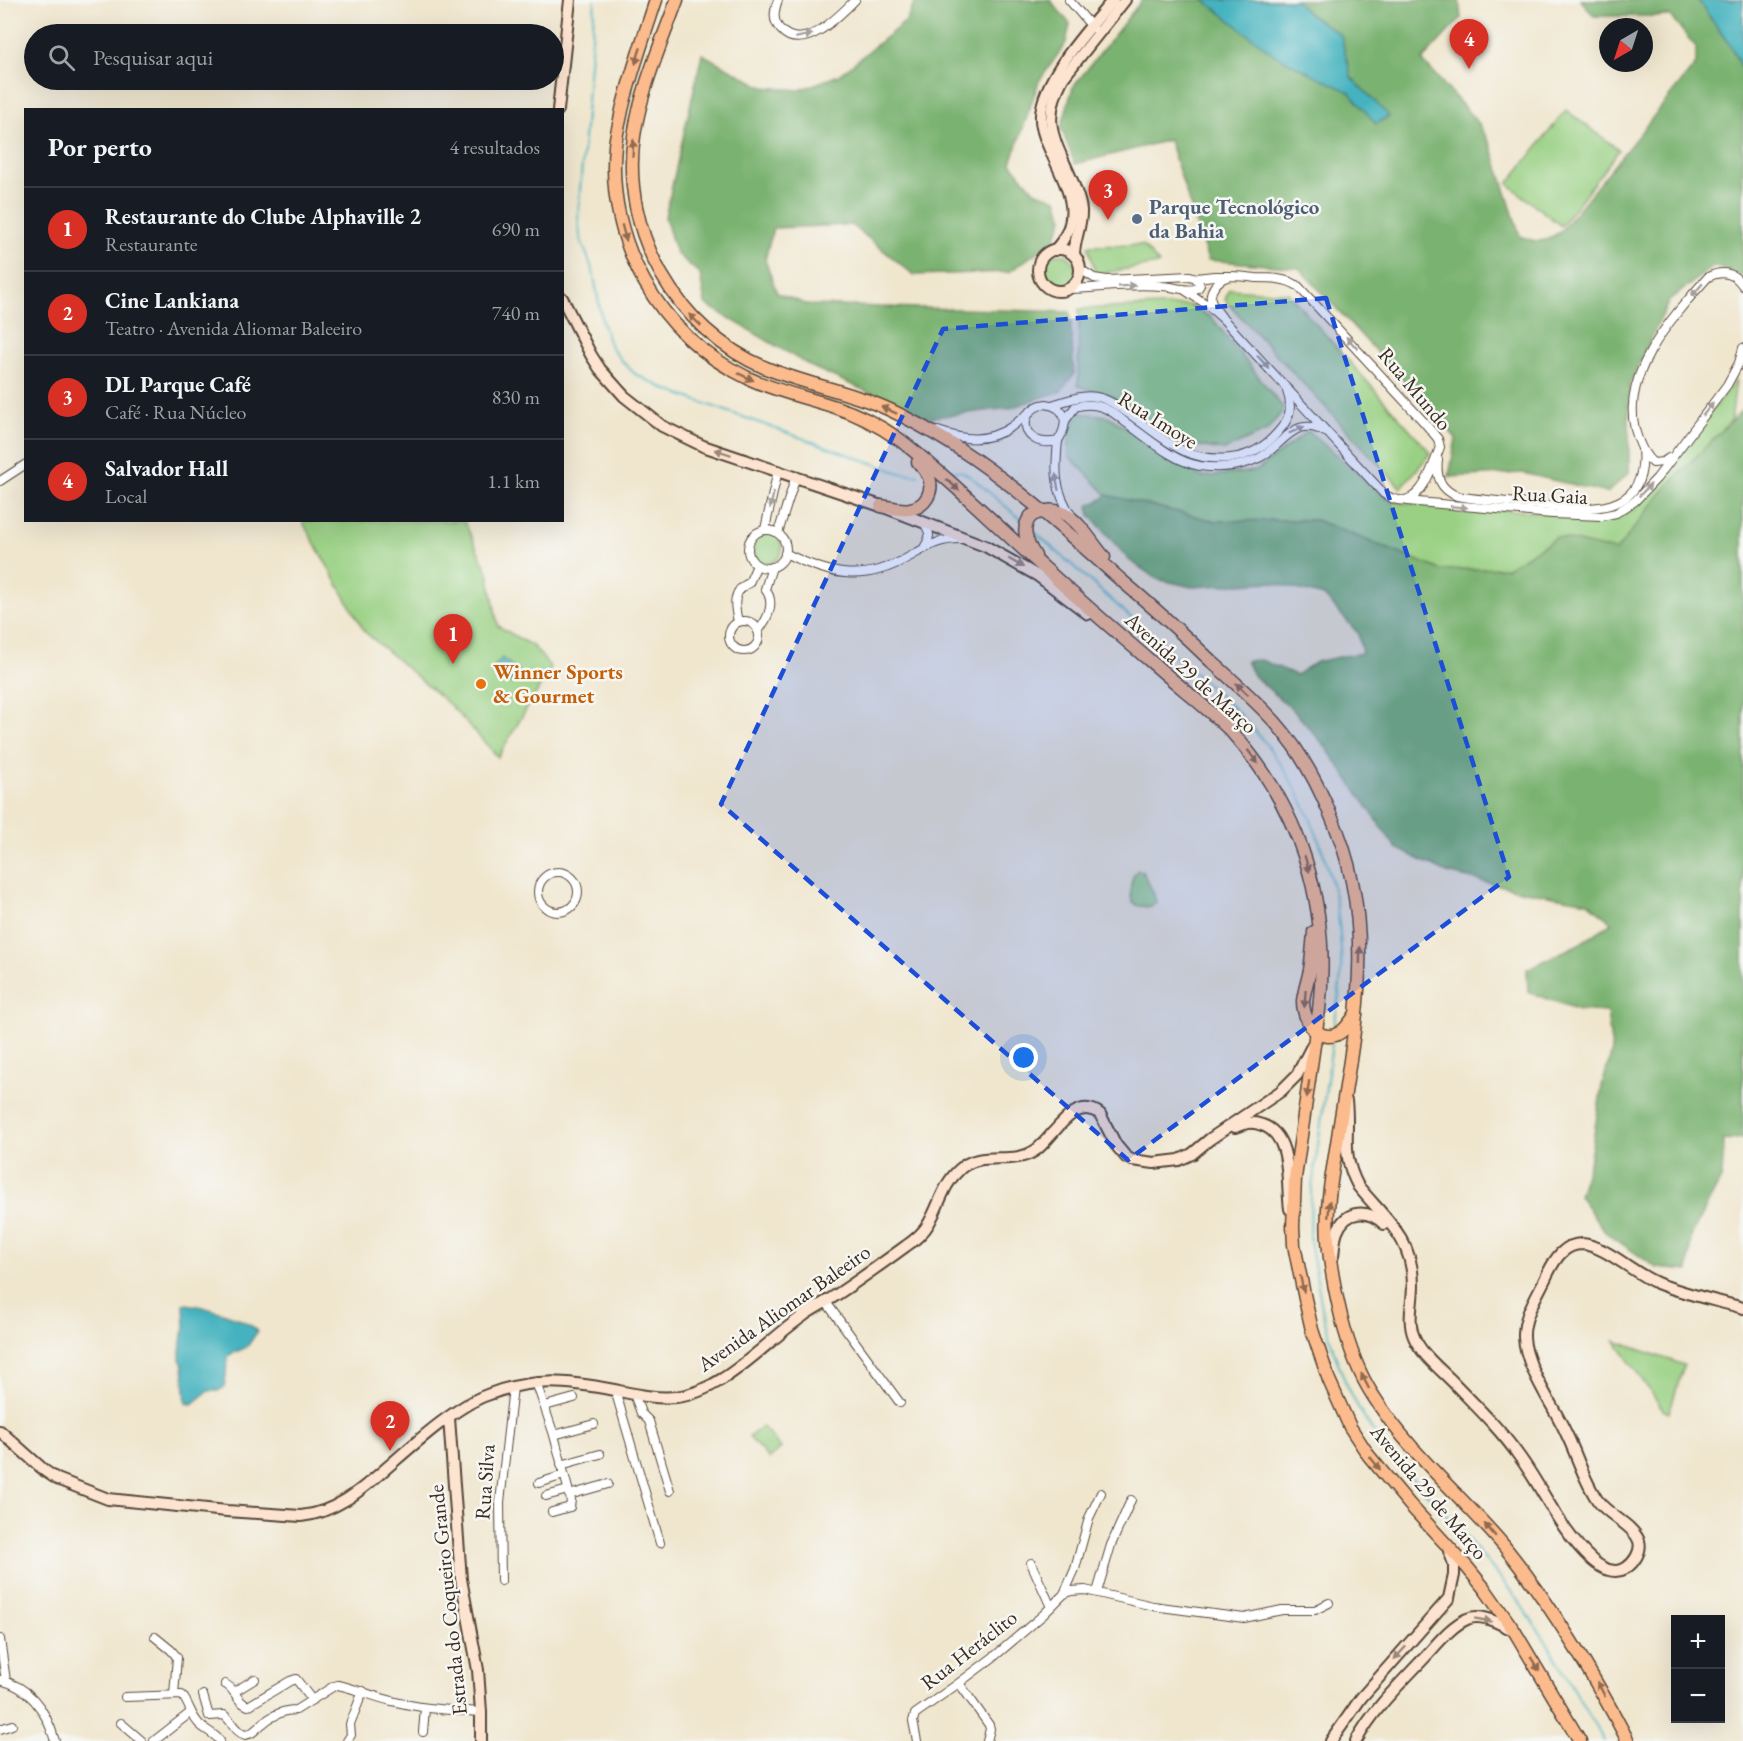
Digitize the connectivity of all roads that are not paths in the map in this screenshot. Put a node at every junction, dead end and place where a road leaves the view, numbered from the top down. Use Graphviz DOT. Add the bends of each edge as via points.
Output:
graph roads {
  1 [pos="570,0"];
  2 [pos="656,0"];
  3 [pos="678,0"];
  4 [pos="778,0"];
  5 [pos="855,0"];
  6 [pos="1069,0"];
  7 [pos="1113,0"];
  8 [pos="1125,0"];
  9 [pos="1095,29"];
  10 [pos="564,55"];
  11 [pos="560,90"];
  12 [pos="558,108"];
  13 [pos="1055,250"];
  14 [pos="1074,255"];
  15 [pos="1080,269"];
  16 [pos="1230,276"];
  17 [pos="1196,278"];
  18 [pos="1743,286"];
  19 [pos="1069,289"];
  20 [pos="1183,289"];
  21 [pos="564,302"];
  22 [pos="1224,319"];
  23 [pos="1743,348"];
  24 [pos="1285,387"];
  25 [pos="1052,405"];
  26 [pos="1030,412"];
  27 [pos="1065,421"];
  28 [pos="914,422"];
  29 [pos="1333,438"];
  30 [pos="899,440"];
  31 [pos="1058,441"];
  32 [pos="1440,447"];
  33 [pos="1642,449"];
  34 [pos="1673,455"];
  35 [pos="24,465"];
  36 [pos="778,470"];
  37 [pos="796,476"];
  38 [pos="0,481"];
  39 [pos="1401,500"];
  40 [pos="882,506"];
  41 [pos="1040,512"];
  42 [pos="1075,520"];
  43 [pos="924,523"];
  44 [pos="765,529"];
  45 [pos="778,533"];
  46 [pos="962,539"];
  47 [pos="924,548"];
  48 [pos="785,553"];
  49 [pos="757,565"];
  50 [pos="1041,565"];
  51 [pos="772,567"];
  52 [pos="749,583"];
  53 [pos="765,589"];
  54 [pos="1144,599"];
  55 [pos="738,621"];
  56 [pos="758,631"];
  57 [pos="1153,664"];
  58 [pos="540,885"];
  59 [pos="1356,1013"];
  60 [pos="1315,1037"];
  61 [pos="1346,1090"];
  62 [pos="1199,1149"];
  63 [pos="1293,1227"];
  64 [pos="1411,1264"];
  65 [pos="1331,1267"];
  66 [pos="826,1302"];
  67 [pos="1743,1308"];
  68 [pos="536,1382"];
  69 [pos="513,1386"];
  70 [pos="615,1390"];
  71 [pos="634,1394"];
  72 [pos="574,1398"];
  73 [pos="900,1403"];
  74 [pos="545,1406"];
  75 [pos="449,1418"];
  76 [pos="594,1424"];
  77 [pos="0,1431"];
  78 [pos="554,1435"];
  79 [pos="600,1454"];
  80 [pos="561,1465"];
  81 [pos="564,1476"];
  82 [pos="539,1483"];
  83 [pos="608,1484"];
  84 [pos="670,1491"];
  85 [pos="569,1492"];
  86 [pos="1101,1493"];
  87 [pos="546,1496"];
  88 [pos="1131,1500"];
  89 [pos="552,1512"];
  90 [pos="1446,1542"];
  91 [pos="660,1543"];
  92 [pos="1031,1563"];
  93 [pos="501,1581"];
  94 [pos="1097,1592"];
  95 [pos="1064,1594"];
  96 [pos="1329,1603"];
  97 [pos="1050,1607"];
  98 [pos="1515,1632"];
  99 [pos="156,1637"];
  100 [pos="0,1639"];
  101 [pos="255,1679"];
  102 [pos="3,1680"];
  103 [pos="959,1683"];
  104 [pos="225,1684"];
  105 [pos="363,1691"];
  106 [pos="234,1692"];
  107 [pos="174,1695"];
  108 [pos="203,1695"];
  109 [pos="125,1697"];
  110 [pos="312,1700"];
  111 [pos="425,1708"];
  112 [pos="481,1712"];
  113 [pos="190,1713"];
  114 [pos="121,1722"];
  115 [pos="12,1725"];
  116 [pos="0,1729"];
  117 [pos="423,1732"];
  118 [pos="55,1741"];
  119 [pos="142,1741"];
  120 [pos="154,1741"];
  121 [pos="220,1741"];
  122 [pos="346,1741"];
  123 [pos="481,1741"];
  124 [pos="918,1741"];
  125 [pos="987,1741"];
  126 [pos="1331,1741"];
  127 [pos="1356,1741"];
  128 [pos="1580,1741"];
  129 [pos="1628,1741"];
  1 -- 10 [label="main road"];
  2 -- 30 [label="main road, Avenida 29 de Março, one-way" via="624,102 615,144 614,175 630,255 650,293 686,335 719,362 747,378 852,413"];
  28 -- 3 [label="main road, Avenida 29 de Março, one-way" via="872,402 742,357 688,313 675,297 641,227 632,172 638,113"];
  4 -- 5 [label="street, one-way" via="776,25 797,39 823,28"];
  6 -- 9 [label="street"];
  7 -- 9 [label="main road"];
  8 -- 9 [label="main road"];
  9 -- 13 [label="main road" via="1053,76 1041,114 1044,134 1072,214 1072,222"];
  9 -- 14 [label="main road" via="1063,78 1052,105 1052,133 1081,212"];
  11 -- 12 [label="main road"];
  13 -- 14 [label="main road"];
  13 -- 19 [label="main road" via="1043,258 1039,276 1052,290"];
  14 -- 15 [label="main road"];
  15 -- 17 [label="street, Rua Mundo" via="1094,278 1107,280"];
  15 -- 19 [label="main road" via="1077,281"];
  16 -- 17 [label="street, Rua Mundo"];
  16 -- 22 [label="street" via="1219,281 1211,298"];
  32 -- 16 [label="street, Rua Mundo, one-way" via="1431,429 1298,286 1288,281"];
  17 -- 20 [label="street" via="1198,288"];
  18 -- 33 [label="street, Rua Gaia, one-way" via="1726,273 1708,277 1652,347 1633,404"];
  19 -- 20 [label="street, one-way" via="1150,285"];
  20 -- 22 [label="street"];
  36 -- 21 [label="main road, one-way" via="703,446 662,426 624,396 600,369"];
  22 -- 24 [label="street, one-way"];
  34 -- 23 [label="street, Rua Gaia, one-way" via="1727,385"];
  24 -- 25 [label="street, Rua Imoye" via="1290,401 1287,422 1254,451 1225,459 1205,458 1178,449 1113,403 1098,397 1079,397"];
  24 -- 29 [label="street"];
  25 -- 26 [label="street" via="1040,405"];
  25 -- 27 [label="street" via="1061,411"];
  26 -- 28 [label="street" via="998,434 982,438 965,439"];
  26 -- 31 [label="street" via="1026,424 1031,436 1042,443"];
  27 -- 29 [label="street, Rua Imoye, one-way" via="1075,407 1100,406 1167,452 1212,467 1236,466 1258,459 1290,432 1305,426"];
  27 -- 31 [label="street"];
  28 -- 41 [label="main road, Avenida 29 de Março" via="960,450"];
  29 -- 39 [label="street" via="1384,494"];
  30 -- 40 [label="main road" via="929,477 930,494 922,505 910,509"];
  30 -- 50 [label="main road, Avenida 29 de Março, one-way"];
  42 -- 31 [label="street, one-way" via="1059,494 1055,466"];
  32 -- 33 [label="street, Rua Gaia" via="1437,474 1450,493 1569,508 1605,507 1625,499 1642,474"];
  32 -- 39 [label="street, Rua Mundo" via="1420,491"];
  33 -- 34 [label="street" via="1656,463"];
  39 -- 34 [label="street, Rua Gaia, one-way" via="1602,516 1616,513 1635,501 1658,478"];
  35 -- 38 [label="street"];
  36 -- 37 [label="main road"];
  36 -- 44 [label="street, one-way"];
  37 -- 40 [label="main road"];
  37 -- 45 [label="street"];
  40 -- 43 [label="main road"];
  41 -- 42 [label="main road" via="1059,512"];
  41 -- 50 [label="main road" via="1027,520 1025,528 1027,541"];
  41 -- 54 [label="main road, Avenida 29 de Março"];
  42 -- 54 [label="main road" via="1102,556"];
  43 -- 46 [label="main road"];
  43 -- 47 [label="street" via="930,536"];
  44 -- 45 [label="street"];
  44 -- 49 [label="street" via="754,534 748,544 749,556"];
  45 -- 48 [label="street" via="785,542"];
  46 -- 47 [label="street" via="940,540"];
  46 -- 57 [label="main road, one-way" via="985,546 1038,576"];
  47 -- 48 [label="street" via="891,566 858,575 815,566"];
  48 -- 51 [label="street"];
  49 -- 51 [label="street"];
  49 -- 52 [label="street"];
  50 -- 57 [label="main road, Avenida 29 de Março"];
  51 -- 53 [label="street"];
  52 -- 53 [label="street"];
  52 -- 55 [label="street" via="739,590 734,602"];
  53 -- 56 [label="street" via="770,606"];
  59 -- 54 [label="main road, Avenida 29 de Março, one-way" via="1360,942 1355,896 1338,831 1323,797 1295,746 1277,724"];
  55 -- 56 [label="street" via="752,623"];
  55 -- 56 [label="street" via="729,632 736,649 746,651 754,647"];
  57 -- 60 [label="main road, Avenida 29 de Março, one-way" via="1250,752 1298,836 1316,899 1312,959 1303,1001"];
  58 -- 58 [label="street" via="542,903 551,910 563,911 578,898 574,879 563,872 551,873"];
  59 -- 60 [label="main road" via="1339,1034"];
  59 -- 61 [label="main road, Avenida 29 de Março"];
  60 -- 62 [label="main road, Avenida Aliomar Baleeiro" via="1297,1075 1281,1091"];
  60 -- 63 [label="main road, Avenida 29 de Março, one-way" via="1295,1178"];
  61 -- 64 [label="main road" via="1346,1152 1350,1170 1358,1186 1402,1238"];
  65 -- 61 [label="main road, Avenida 29 de Março, one-way" via="1329,1200"];
  62 -- 63 [label="main road, Avenida Aliomar Baleeiro" via="1246,1123 1274,1131 1284,1148"];
  62 -- 66 [label="main road, Avenida Aliomar Baleeiro" via="1187,1158 1167,1162 1132,1160 1120,1151 1100,1114 1082,1109 1026,1156 980,1160 963,1166 947,1183 921,1233"];
  63 -- 90 [label="main road, Avenida 29 de Março, one-way" via="1312,1330 1343,1413 1381,1471"];
  64 -- 65 [label="main road" via="1388,1228 1373,1216 1357,1213 1341,1224"];
  64 -- 67 [label="main road" via="1410,1322 1419,1347 1509,1443 1584,1552 1599,1566 1614,1571 1630,1564 1640,1544 1593,1492 1535,1373 1524,1341 1525,1324 1552,1265 1565,1249 1586,1245 1658,1283"];
  129 -- 65 [label="main road, Avenida 29 de Março, one-way" via="1586,1663 1547,1603 1482,1520 1374,1399 1347,1339"];
  66 -- 71 [label="main road, Avenida Aliomar Baleeiro" via="710,1386 674,1397"];
  66 -- 73 [label="street"];
  68 -- 69 [label="main road, Avenida Aliomar Baleeiro"];
  68 -- 70 [label="main road, Avenida Aliomar Baleeiro"];
  68 -- 74 [label="street"];
  69 -- 75 [label="main road, Avenida Aliomar Baleeiro" via="486,1395"];
  69 -- 93 [label="street, Rua Silva" via="500,1502"];
  70 -- 71 [label="main road, Avenida Aliomar Baleeiro"];
  70 -- 91 [label="street"];
  71 -- 84 [label="street" via="641,1413 649,1421"];
  72 -- 74 [label="street"];
  74 -- 78 [label="street"];
  75 -- 77 [label="main road, Avenida Aliomar Baleeiro" via="348,1498 324,1511 301,1516 108,1499 51,1475"];
  75 -- 112 [label="main road, Estrada do Coqueiro Grande" via="461,1579 475,1649"];
  76 -- 78 [label="street"];
  78 -- 80 [label="street"];
  79 -- 80 [label="street"];
  80 -- 81 [label="street"];
  81 -- 82 [label="street"];
  81 -- 85 [label="street"];
  83 -- 85 [label="street"];
  85 -- 87 [label="street"];
  85 -- 89 [label="street" via="570,1507"];
  86 -- 95 [label="street"];
  88 -- 94 [label="street" via="1111,1545"];
  90 -- 98 [label="main road, Avenida 29 de Março"];
  90 -- 126 [label="main road, one-way" via="1454,1571 1449,1598 1361,1698"];
  92 -- 97 [label="street"];
  94 -- 95 [label="street" via="1078,1590"];
  94 -- 96 [label="street" via="1154,1606 1244,1618 1282,1610 1315,1610"];
  95 -- 97 [label="street, Rua Heráclito"];
  97 -- 103 [label="street, Rua Heráclito"];
  127 -- 98 [label="main road, one-way" via="1380,1705 1452,1628 1468,1618 1480,1618"];
  98 -- 128 [label="main road, Avenida 29 de Março, one-way"];
  99 -- 107 [label="street" via="177,1657"];
  100 -- 102 [label="street"];
  101 -- 106 [label="street"];
  102 -- 118 [label="street" via="24,1691 41,1707"];
  103 -- 124 [label="street, Rua Heráclito" via="915,1714"];
  103 -- 125 [label="street" via="989,1725"];
  104 -- 106 [label="street"];
  105 -- 110 [label="street" via="334,1686"];
  105 -- 111 [label="street"];
  105 -- 122 [label="street"];
  106 -- 110 [label="street" via="240,1702 251,1706 296,1679"];
  107 -- 109 [label="street"];
  107 -- 113 [label="street" via="182,1695"];
  108 -- 110 [label="street" via="209,1716 224,1715 241,1734 249,1735 275,1715 296,1710"];
  111 -- 112 [label="street"];
  111 -- 117 [label="street"];
  112 -- 123 [label="main road, Estrada do Coqueiro Grande"];
  113 -- 120 [label="street"];
  113 -- 121 [label="street"];
  114 -- 119 [label="street"];
  115 -- 116 [label="street"];
}
